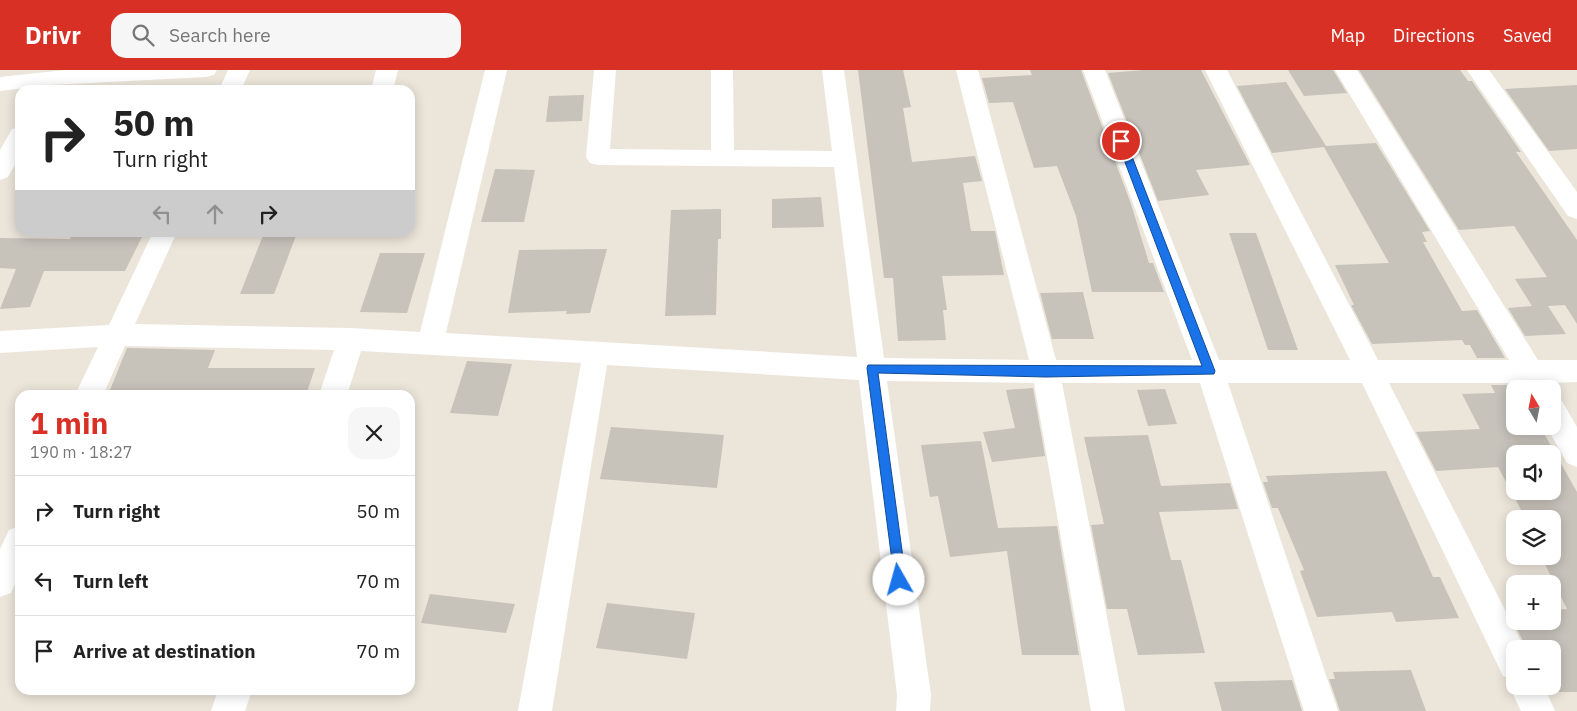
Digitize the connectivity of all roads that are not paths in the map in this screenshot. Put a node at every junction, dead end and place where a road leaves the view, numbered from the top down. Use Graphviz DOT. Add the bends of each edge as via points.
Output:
graph roads {
  1 [pos="206,70"];
  2 [pos="239,70"];
  3 [pos="387,70"];
  4 [pos="496,70"];
  5 [pos="605,70"];
  6 [pos="722,70"];
  7 [pos="833,70"];
  8 [pos="967,70"];
  9 [pos="1094,70"];
  10 [pos="1216,70"];
  11 [pos="1346,70"];
  12 [pos="1478,70"];
  13 [pos="168,71"];
  14 [pos="51,79"];
  15 [pos="0,84"];
  16 [pos="232,85"];
  17 [pos="383,85"];
  18 [pos="15,144"];
  19 [pos="723,158"];
  20 [pos="846,160"];
  21 [pos="0,171"];
  22 [pos="1577,210"];
  23 [pos="163,237"];
  24 [pos="118,335"];
  25 [pos="351,339"];
  26 [pos="0,342"];
  27 [pos="431,343"];
  28 [pos="596,352"];
  29 [pos="872,368"];
  30 [pos="1210,371"];
  31 [pos="1577,371"];
  32 [pos="1046,372"];
  33 [pos="1370,372"];
  34 [pos="1535,380"];
  35 [pos="91,390"];
  36 [pos="334,390"];
  37 [pos="1561,426"];
  38 [pos="1577,454"];
  39 [pos="15,550"];
  40 [pos="0,582"];
  41 [pos="1506,646"];
  42 [pos="233,695"];
  43 [pos="1530,695"];
  44 [pos="228,711"];
  45 [pos="534,711"];
  46 [pos="913,711"];
  47 [pos="1108,711"];
  48 [pos="1321,711"];
  49 [pos="1538,711"];
  1 -- 13 [label="street"];
  2 -- 16 [label="street"];
  3 -- 17 [label="street"];
  4 -- 27 [label="street"];
  5 -- 19 [label="street" via="598,157"];
  6 -- 19 [label="street"];
  7 -- 20 [label="street"];
  8 -- 32 [label="street"];
  9 -- 30 [label="street"];
  10 -- 33 [label="street"];
  11 -- 34 [label="street"];
  12 -- 22 [label="street"];
  13 -- 14 [label="street"];
  14 -- 15 [label="street"];
  18 -- 21 [label="street"];
  19 -- 20 [label="street"];
  20 -- 29 [label="street"];
  23 -- 24 [label="street"];
  24 -- 25 [label="street"];
  24 -- 26 [label="street"];
  24 -- 35 [label="street"];
  25 -- 27 [label="street"];
  25 -- 36 [label="street"];
  27 -- 28 [label="street"];
  28 -- 29 [label="street"];
  28 -- 45 [label="street"];
  29 -- 32 [label="street"];
  29 -- 46 [label="street" via="914,695"];
  30 -- 32 [label="street"];
  30 -- 33 [label="street"];
  30 -- 48 [label="street"];
  31 -- 34 [label="street"];
  32 -- 47 [label="street"];
  33 -- 34 [label="street"];
  33 -- 41 [label="street"];
  37 -- 38 [label="street"];
  39 -- 40 [label="street"];
  42 -- 44 [label="street"];
  43 -- 49 [label="street"];
}
